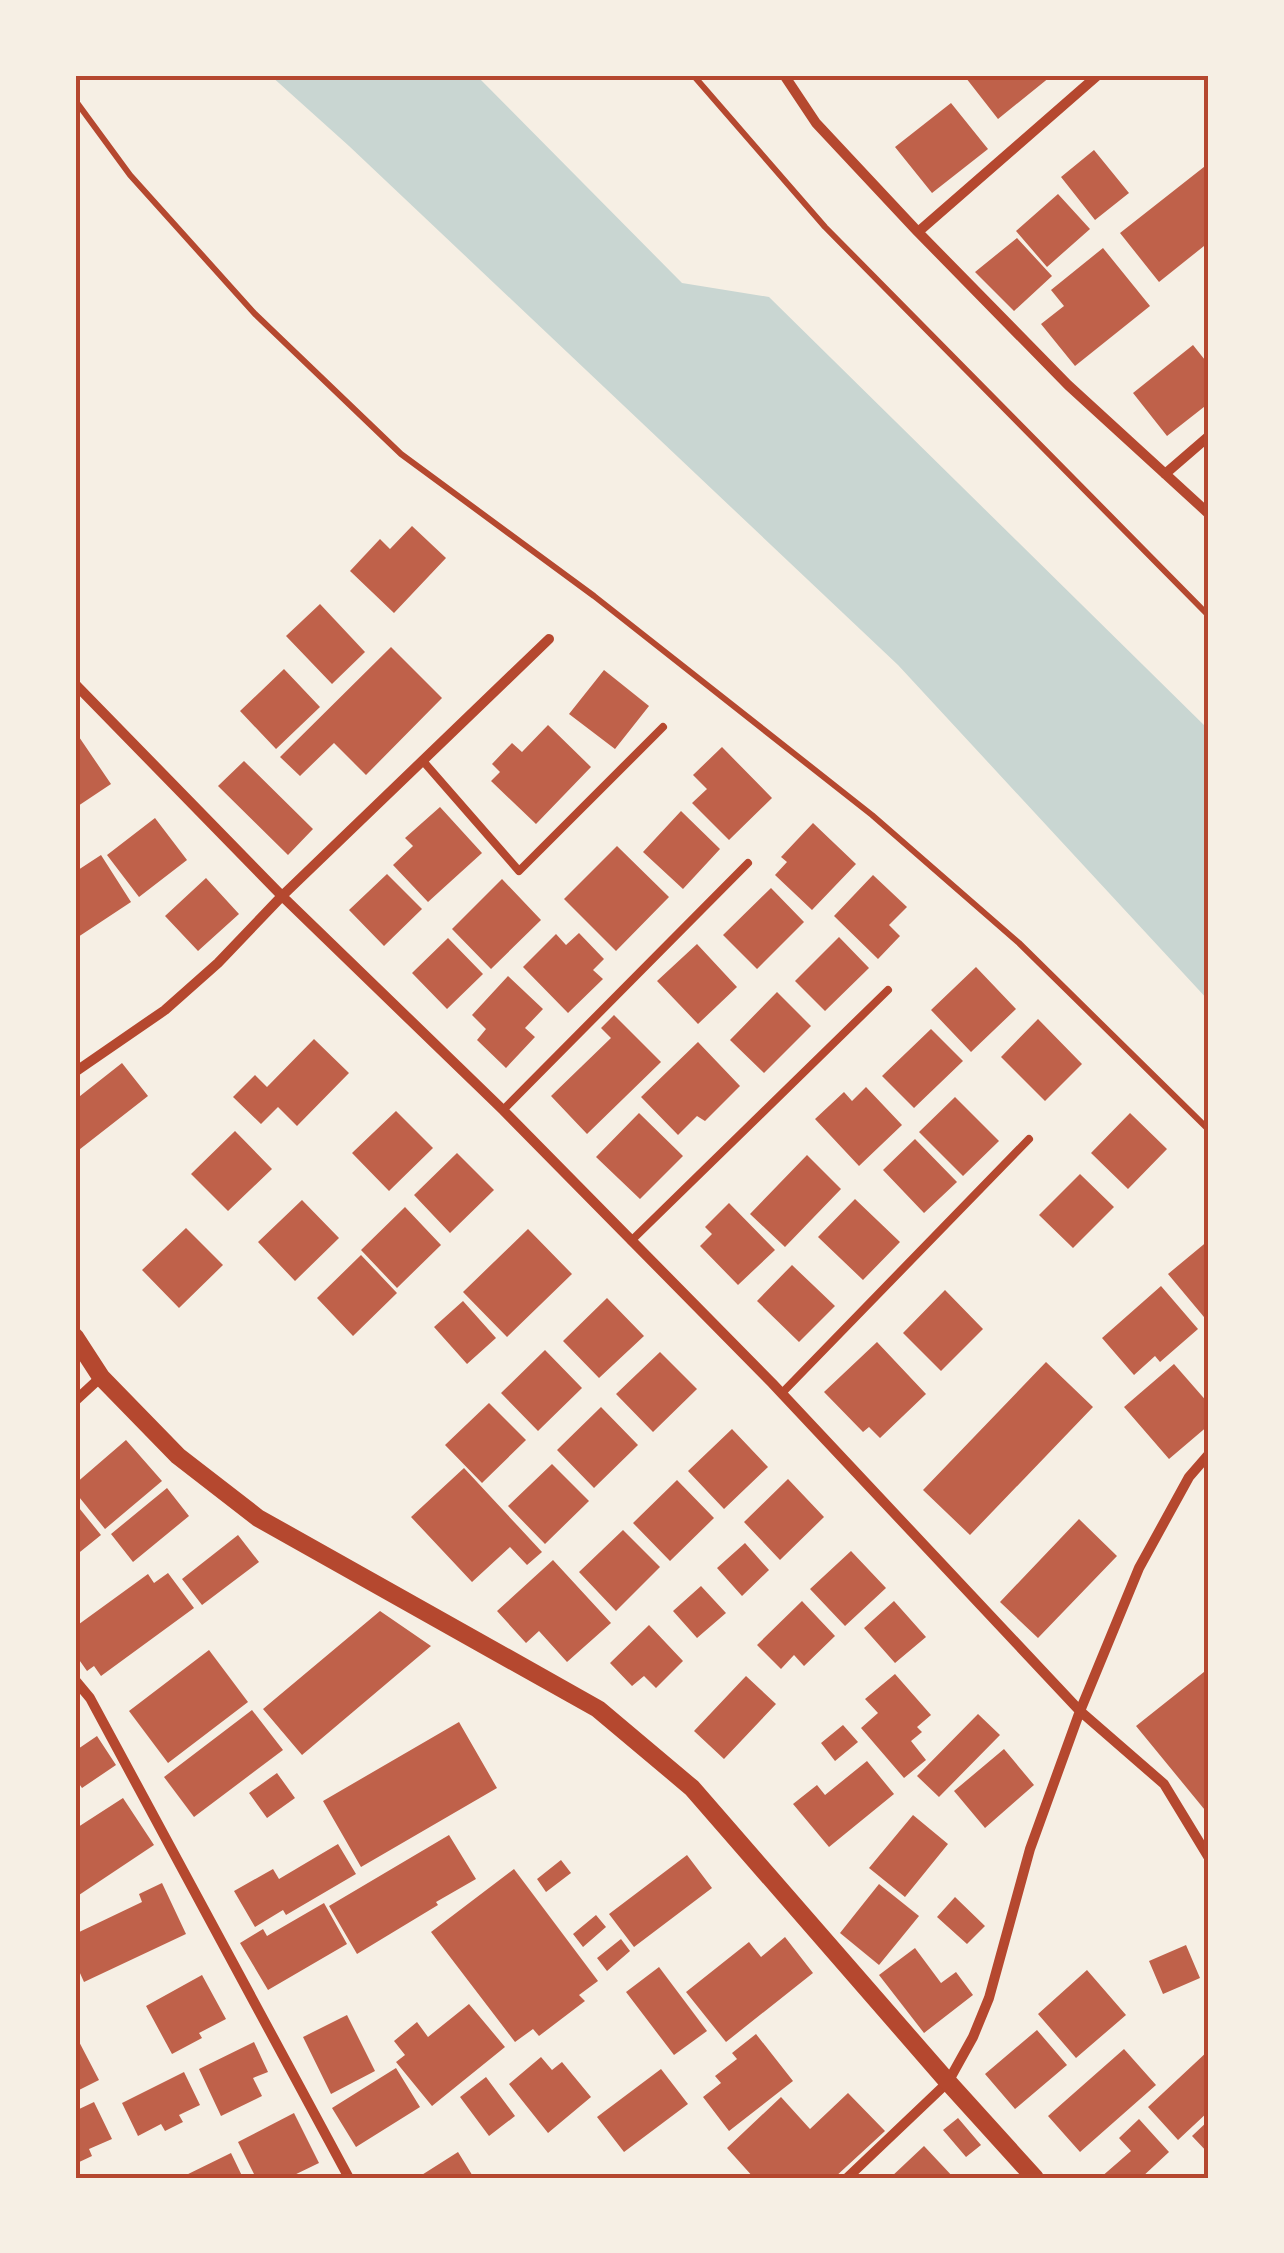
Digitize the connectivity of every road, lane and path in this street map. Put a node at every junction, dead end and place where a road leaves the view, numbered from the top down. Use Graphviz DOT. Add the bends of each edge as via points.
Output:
graph roads {
  1 [pos="693,75"];
  2 [pos="784,75"];
  3 [pos="1098,75"];
  4 [pos="75,100"];
  5 [pos="918,232"];
  6 [pos="1209,436"];
  7 [pos="1165,474"];
  8 [pos="1209,514"];
  9 [pos="1209,616"];
  10 [pos="549,639"];
  11 [pos="75,684"];
  12 [pos="663,727"];
  13 [pos="423,761"];
  14 [pos="748,863"];
  15 [pos="282,896"];
  16 [pos="888,990"];
  17 [pos="75,1072"];
  18 [pos="503,1110"];
  19 [pos="1209,1130"];
  20 [pos="1029,1139"];
  21 [pos="632,1240"];
  22 [pos="75,1337"];
  23 [pos="101,1378"];
  24 [pos="782,1393"];
  25 [pos="75,1402"];
  26 [pos="1209,1454"];
  27 [pos="75,1680"];
  28 [pos="1080,1711"];
  29 [pos="1209,1858"];
  30 [pos="948,2082"];
  31 [pos="349,2178"];
  32 [pos="847,2178"];
  33 [pos="1036,2178"];
  1 -- 9 [label="path" via="825,227"];
  2 -- 5 [label="street" via="816,123"];
  3 -- 5 [label="street"];
  4 -- 19 [label="path" via="130,174 255,314 401,454 872,814 1019,943"];
  5 -- 7 [label="street"];
  6 -- 7 [label="street"];
  7 -- 8 [label="street"];
  10 -- 13 [label="street"];
  11 -- 15 [label="street"];
  12 -- 13 [label="lane" via="520,871"];
  13 -- 15 [label="street"];
  14 -- 18 [label="lane"];
  15 -- 17 [label="street" via="164,1010"];
  15 -- 18 [label="street"];
  16 -- 21 [label="lane"];
  18 -- 21 [label="street"];
  20 -- 24 [label="lane"];
  21 -- 24 [label="street"];
  22 -- 23 [label="street"];
  23 -- 25 [label="street"];
  23 -- 30 [label="street" via="178,1456 258,1518 598,1709 692,1788"];
  24 -- 28 [label="street"];
  26 -- 28 [label="street" via="1189,1477 1139,1568"];
  27 -- 31 [label="street"];
  28 -- 29 [label="street" via="1164,1784"];
  28 -- 30 [label="street" via="1030,1850 989,1998"];
  30 -- 32 [label="street"];
  30 -- 33 [label="street"];
}
